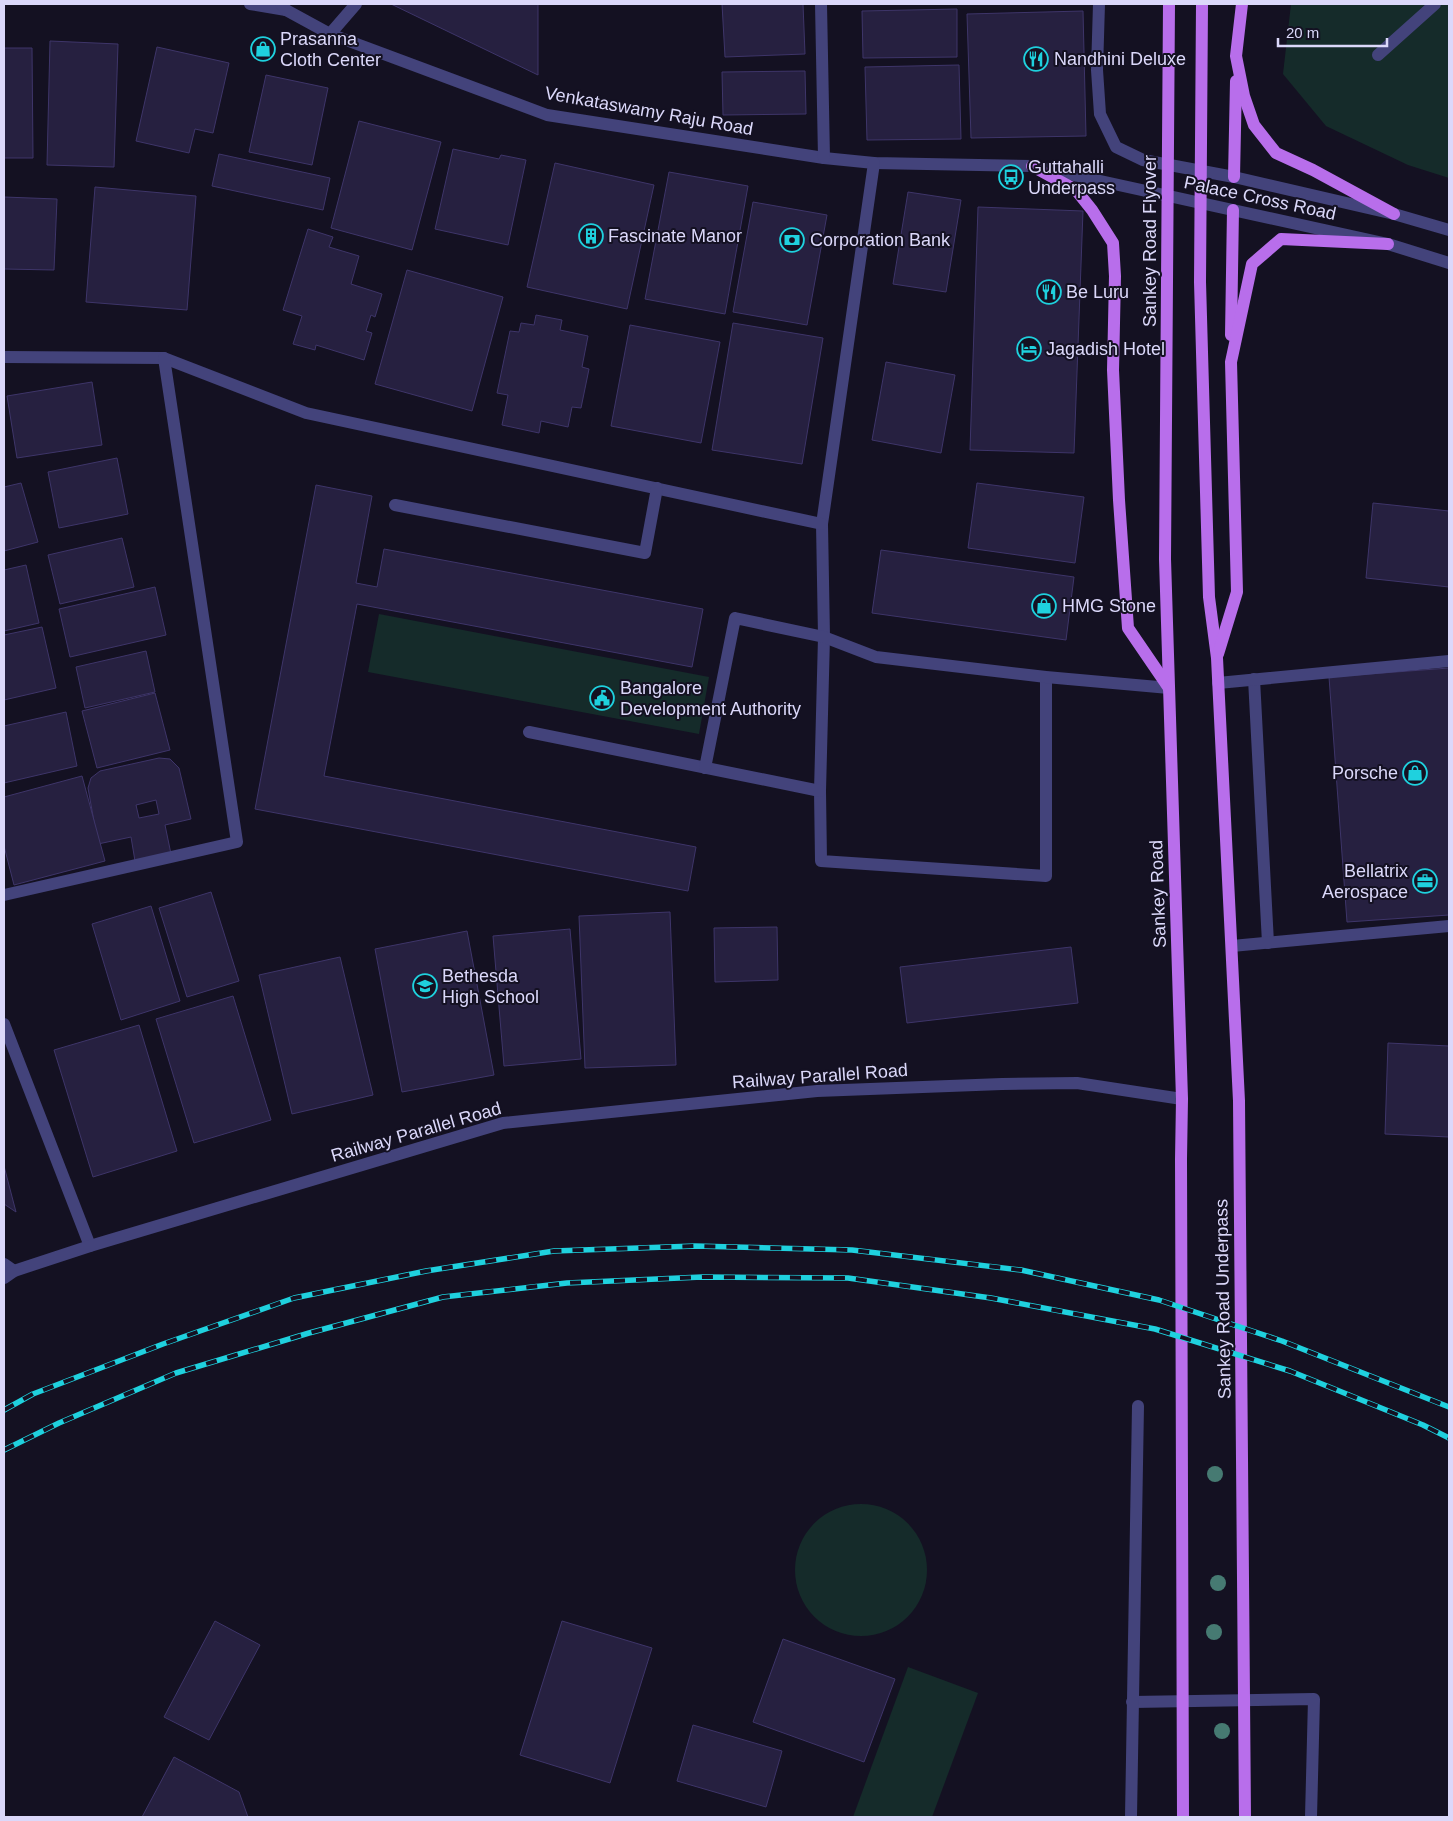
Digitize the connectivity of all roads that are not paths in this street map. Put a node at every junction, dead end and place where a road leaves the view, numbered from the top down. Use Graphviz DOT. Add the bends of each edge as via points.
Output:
graph roads {
  1 [pos="250,4"];
  2 [pos="356,4"];
  3 [pos="821,4"];
  4 [pos="1099,4"];
  5 [pos="1169,4"];
  6 [pos="1202,4"];
  7 [pos="1242,4"];
  8 [pos="1435,4"];
  9 [pos="284,7"];
  10 [pos="330,34"];
  11 [pos="1378,55"];
  12 [pos="1236,56"];
  13 [pos="824,158"];
  14 [pos="874,163"];
  15 [pos="1032,166"];
  16 [pos="1234,177"];
  17 [pos="1233,210"];
  18 [pos="1394,214"];
  19 [pos="1449,230"];
  20 [pos="1388,244"];
  21 [pos="1449,263"];
  22 [pos="4,357"];
  23 [pos="164,358"];
  24 [pos="1231,362"];
  25 [pos="657,488"];
  26 [pos="395,505"];
  27 [pos="822,524"];
  28 [pos="824,637"];
  29 [pos="1217,658"];
  30 [pos="1449,661"];
  31 [pos="1046,677"];
  32 [pos="1254,679"];
  33 [pos="1218,683"];
  34 [pos="1169,688"];
  35 [pos="529,732"];
  36 [pos="705,768"];
  37 [pos="820,791"];
  38 [pos="4,895"];
  39 [pos="1449,926"];
  40 [pos="1268,943"];
  41 [pos="1232,946"];
  42 [pos="4,1024"];
  43 [pos="1182,1099"];
  44 [pos="90,1246"];
  45 [pos="7,1271"];
  46 [pos="1138,1406"];
  47 [pos="1132,1702"];
  48 [pos="1131,1817"];
  49 [pos="1183,1817"];
  50 [pos="1245,1817"];
  51 [pos="1311,1817"];
  1 -- 9 [label="street, Venkataswamy Raju Road"];
  2 -- 10 [label="street"];
  3 -- 13 [label="street"];
  4 -- 16 [label="street, Palace Cross Road" via="1097,70 1100,114 1116,147 1143,160"];
  5 -- 34 [label="main road, Sankey Road Flyover" via="1166,559"];
  6 -- 29 [label="main road" via="1200,282 1209,597"];
  7 -- 12 [label="main road"];
  8 -- 11 [label="street"];
  9 -- 10 [label="street, Venkataswamy Raju Road"];
  10 -- 13 [label="street, Venkataswamy Raju Road" via="547,115"];
  12 -- 16 [label="main road"];
  12 -- 18 [label="main road" via="1254,125 1276,153"];
  13 -- 14 [label="street, Venkataswamy Raju Road"];
  14 -- 15 [label="street, Venkataswamy Raju Road"];
  14 -- 27 [label="street"];
  15 -- 17 [label="street, Palace Cross Road"];
  15 -- 34 [label="main road" via="1076,190 1113,243 1114,380 1128,628"];
  16 -- 18 [label="street, Palace Cross Road"];
  17 -- 20 [label="street, Palace Cross Road"];
  17 -- 24 [label="main road"];
  18 -- 19 [label="street, Palace Cross Road"];
  20 -- 21 [label="street, Palace Cross Road"];
  20 -- 24 [label="main road" via="1282,239 1252,264"];
  22 -- 23 [label="street"];
  23 -- 25 [label="street" via="306,413"];
  23 -- 38 [label="street" via="237,842"];
  24 -- 29 [label="main road" via="1237,592"];
  25 -- 26 [label="street" via="645,553"];
  25 -- 27 [label="street"];
  27 -- 28 [label="street"];
  28 -- 31 [label="street" via="876,657"];
  28 -- 36 [label="street" via="735,618"];
  28 -- 37 [label="street"];
  29 -- 33 [label="main road"];
  30 -- 32 [label="street"];
  31 -- 34 [label="street"];
  31 -- 37 [label="street" via="1046,876 821,861"];
  32 -- 33 [label="street"];
  32 -- 40 [label="street"];
  33 -- 41 [label="main road"];
  34 -- 43 [label="main road, Sankey Road"];
  35 -- 36 [label="street"];
  36 -- 37 [label="street"];
  39 -- 40 [label="street"];
  40 -- 41 [label="street"];
  41 -- 50 [label="main road, Sankey Road Underpass" via="1239,1124"];
  42 -- 44 [label="street"];
  43 -- 44 [label="street, Railway Parallel Road" via="1077,1083 1002,1084 817,1091 503,1123"];
  43 -- 49 [label="main road"];
  44 -- 45 [label="street, Railway Parallel Road"];
  46 -- 47 [label="street"];
  47 -- 48 [label="street"];
  47 -- 51 [label="street" via="1314,1699"];
}
